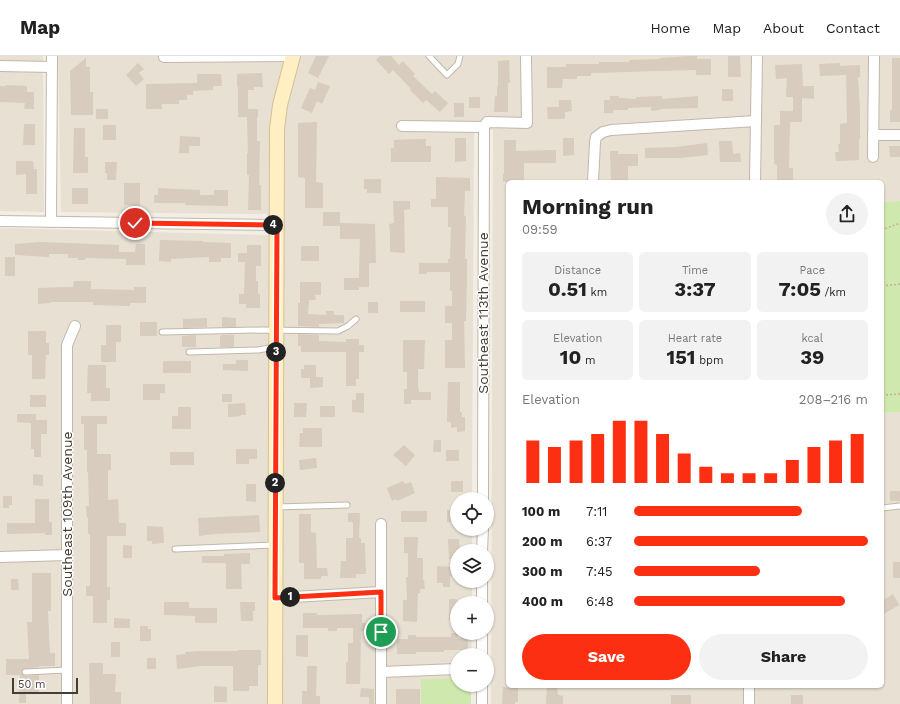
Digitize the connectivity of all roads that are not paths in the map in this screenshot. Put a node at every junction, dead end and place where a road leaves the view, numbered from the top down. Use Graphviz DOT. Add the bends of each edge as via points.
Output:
graph roads {
  1 [pos="52,56"];
  2 [pos="293,56"];
  3 [pos="429,56"];
  4 [pos="460,56"];
  5 [pos="526,56"];
  6 [pos="757,56"];
  7 [pos="874,56"];
  8 [pos="164,57"];
  9 [pos="0,66"];
  10 [pos="52,67"];
  11 [pos="756,121"];
  12 [pos="402,126"];
  13 [pos="484,127"];
  14 [pos="873,135"];
  15 [pos="900,135"];
  16 [pos="873,157"];
  17 [pos="593,180"];
  18 [pos="755,180"];
  19 [pos="0,221"];
  20 [pos="51,222"];
  21 [pos="277,225"];
  22 [pos="356,319"];
  23 [pos="75,326"];
  24 [pos="276,330"];
  25 [pos="162,332"];
  26 [pos="276,347"];
  27 [pos="189,352"];
  28 [pos="483,492"];
  29 [pos="347,505"];
  30 [pos="900,506"];
  31 [pos="275,507"];
  32 [pos="884,508"];
  33 [pos="381,524"];
  34 [pos="275,545"];
  35 [pos="175,549"];
  36 [pos="67,555"];
  37 [pos="0,558"];
  38 [pos="381,592"];
  39 [pos="275,598"];
  40 [pos="450,668"];
  41 [pos="67,670"];
  42 [pos="25,672"];
  43 [pos="381,672"];
  44 [pos="749,688"];
  45 [pos="482,692"];
  46 [pos="67,704"];
  47 [pos="275,704"];
  48 [pos="381,704"];
  49 [pos="482,704"];
  50 [pos="748,704"];
  1 -- 10 [label="street"];
  2 -- 8 [label="street"];
  2 -- 21 [label="street" via="278,112"];
  3 -- 4 [label="lane" via="447,75 458,64"];
  5 -- 13 [label="street" via="527,123 487,122"];
  6 -- 11 [label="street"];
  7 -- 14 [label="street"];
  9 -- 10 [label="street"];
  10 -- 20 [label="street"];
  11 -- 17 [label="street" via="603,132 594,142"];
  11 -- 18 [label="street"];
  12 -- 13 [label="street"];
  13 -- 28 [label="street, Southeast 113th Avenue"];
  14 -- 15 [label="street"];
  14 -- 16 [label="street"];
  19 -- 20 [label="street"];
  20 -- 21 [label="street"];
  21 -- 24 [label="street"];
  22 -- 24 [label="lane" via="338,331"];
  23 -- 36 [label="street, Southeast 109th Avenue" via="67,345"];
  24 -- 25 [label="lane"];
  24 -- 26 [label="street"];
  26 -- 27 [label="lane"];
  26 -- 31 [label="street"];
  29 -- 31 [label="lane"];
  30 -- 32 [label="lane"];
  31 -- 34 [label="street"];
  33 -- 38 [label="street"];
  34 -- 35 [label="lane"];
  34 -- 39 [label="street"];
  36 -- 37 [label="street"];
  36 -- 41 [label="street, Southeast 109th Avenue"];
  38 -- 39 [label="street"];
  38 -- 43 [label="street"];
  39 -- 47 [label="street"];
  40 -- 43 [label="street"];
  41 -- 42 [label="lane"];
  41 -- 46 [label="street, Southeast 109th Avenue"];
  43 -- 48 [label="street"];
  44 -- 50 [label="street"];
  45 -- 49 [label="street"];
}
